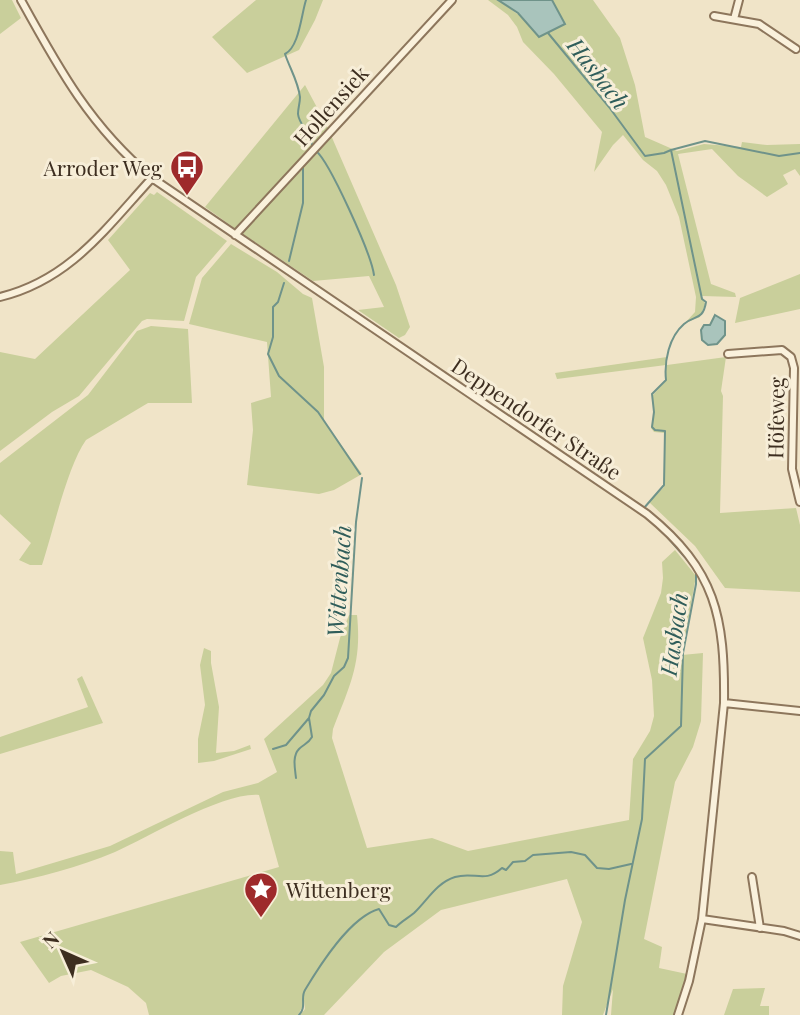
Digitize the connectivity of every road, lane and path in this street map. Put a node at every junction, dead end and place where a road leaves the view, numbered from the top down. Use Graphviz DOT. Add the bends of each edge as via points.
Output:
graph roads {
  1 [pos="21,0"];
  2 [pos="452,0"];
  3 [pos="739,0"];
  4 [pos="714,16"];
  5 [pos="734,19"];
  6 [pos="796,49"];
  7 [pos="152,178"];
  8 [pos="235,235"];
  9 [pos="0,297"];
  10 [pos="728,354"];
  11 [pos="800,502"];
  12 [pos="724,703"];
  13 [pos="800,711"];
  14 [pos="752,877"];
  15 [pos="702,919"];
  16 [pos="760,928"];
  17 [pos="800,936"];
  18 [pos="678,1015"];
  1 -- 7 [label="street, Deppendorfer Straße" via="85,109"];
  2 -- 8 [label="street, Hollensiek"];
  3 -- 5 [label="street"];
  4 -- 5 [label="street"];
  5 -- 6 [label="street" via="759,24"];
  7 -- 8 [label="street, Deppendorfer Straße"];
  7 -- 9 [label="street" via="102,236 63,269 35,286"];
  8 -- 12 [label="street, Deppendorfer Straße" via="644,511 687,552 716,605 723,640"];
  10 -- 11 [label="street, Höfeweg" via="782,350 791,357 792,470"];
  12 -- 13 [label="street"];
  12 -- 15 [label="street, Deppendorfer Straße"];
  14 -- 16 [label="street"];
  15 -- 16 [label="street"];
  15 -- 18 [label="street, Deppendorfer Straße"];
  16 -- 17 [label="street"];
}
